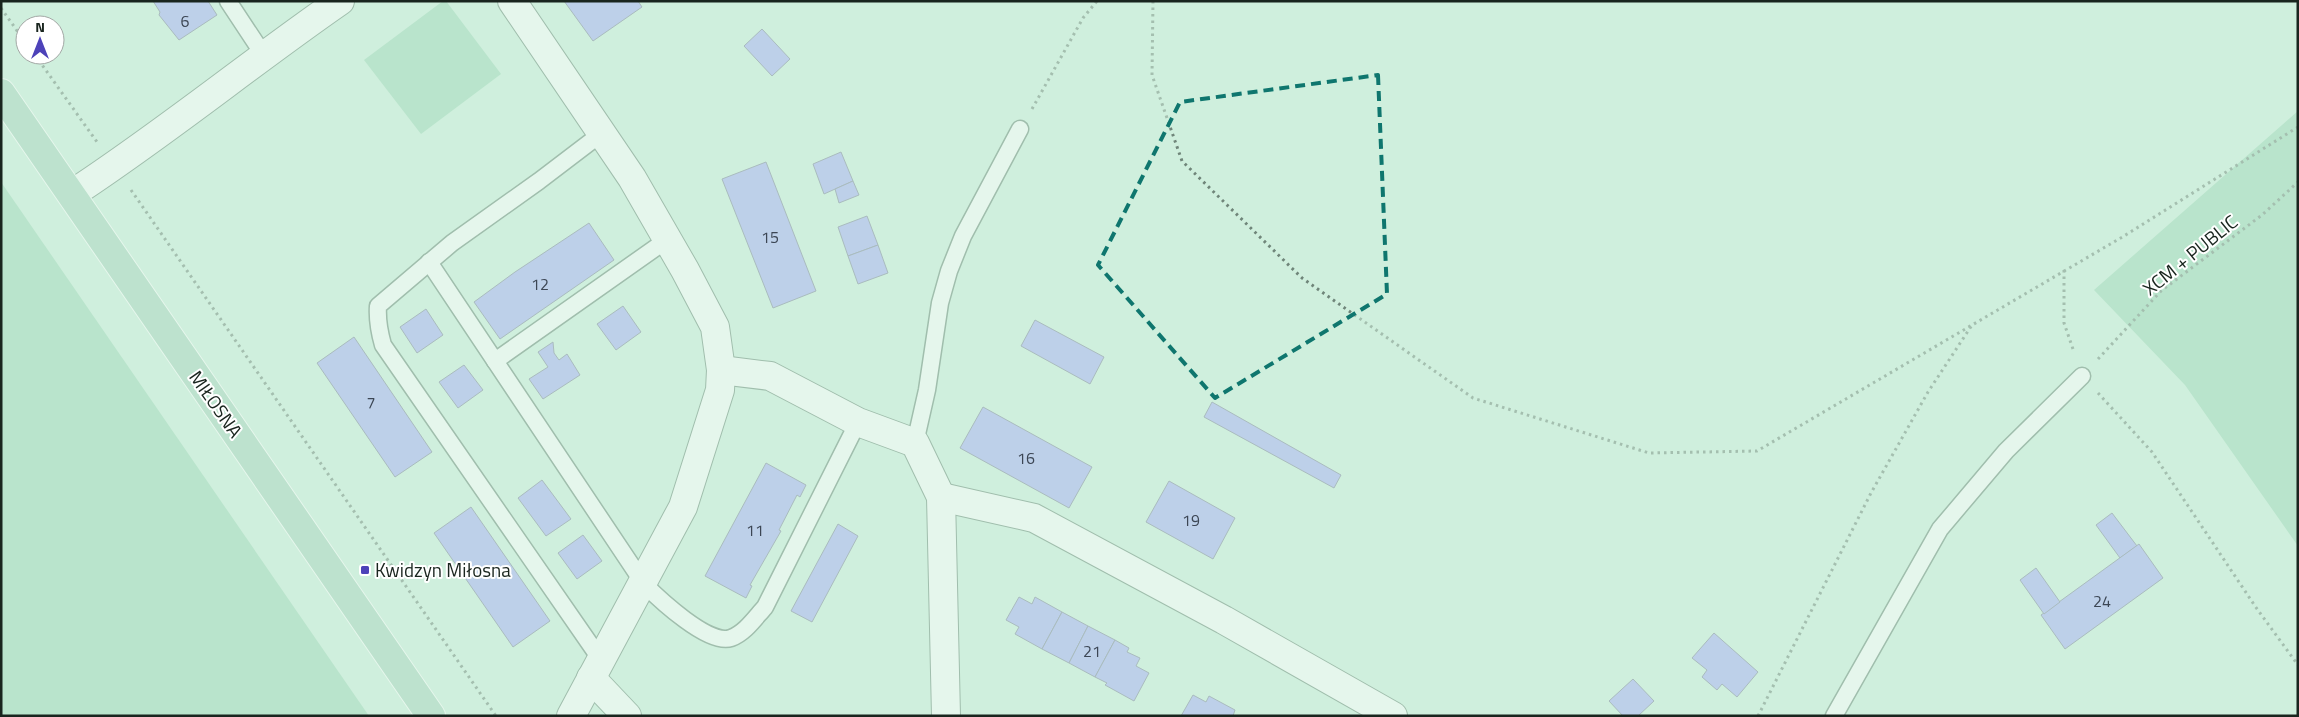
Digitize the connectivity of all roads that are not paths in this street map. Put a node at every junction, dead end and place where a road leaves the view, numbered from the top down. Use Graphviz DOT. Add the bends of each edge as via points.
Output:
graph roads {
  1 [pos="228,1"];
  2 [pos="340,1"];
  3 [pos="512,1"];
  4 [pos="264,54"];
  5 [pos="1,93"];
  6 [pos="1020,129"];
  7 [pos="602,133"];
  8 [pos="72,194"];
  9 [pos="668,239"];
  10 [pos="429,262"];
  11 [pos="494,361"];
  12 [pos="721,370"];
  13 [pos="2082,376"];
  14 [pos="858,422"];
  15 [pos="915,444"];
  16 [pos="941,496"];
  17 [pos="644,584"];
  18 [pos="596,669"];
  19 [pos="431,716"];
  20 [pos="571,716"];
  21 [pos="628,716"];
  22 [pos="946,716"];
  23 [pos="1393,716"];
  24 [pos="1834,716"];
  1 -- 4 [label="lane"];
  2 -- 4 [label="street"];
  3 -- 7 [label="street"];
  4 -- 8 [label="street" via="114,167"];
  5 -- 8 [label="main road, MIŁOSNA"];
  6 -- 15 [label="lane" via="963,236 949,271"];
  7 -- 9 [label="street"];
  7 -- 10 [label="lane"];
  8 -- 19 [label="main road, MIŁOSNA"];
  9 -- 11 [label="lane"];
  9 -- 12 [label="street" via="715,327"];
  10 -- 11 [label="lane"];
  10 -- 18 [label="lane" via="378,306 377,326 383,345"];
  11 -- 17 [label="lane"];
  12 -- 14 [label="street" via="770,376"];
  12 -- 17 [label="street" via="720,390 683,508"];
  13 -- 24 [label="lane" via="2006,451 1940,529"];
  14 -- 15 [label="street"];
  14 -- 17 [label="lane" via="765,607 743,632 729,639 715,638 669,609"];
  15 -- 16 [label="street"];
  16 -- 22 [label="street"];
  16 -- 23 [label="street" via="1034,518"];
  17 -- 18 [label="street"];
  18 -- 20 [label="street"];
  18 -- 21 [label="street"];
}
